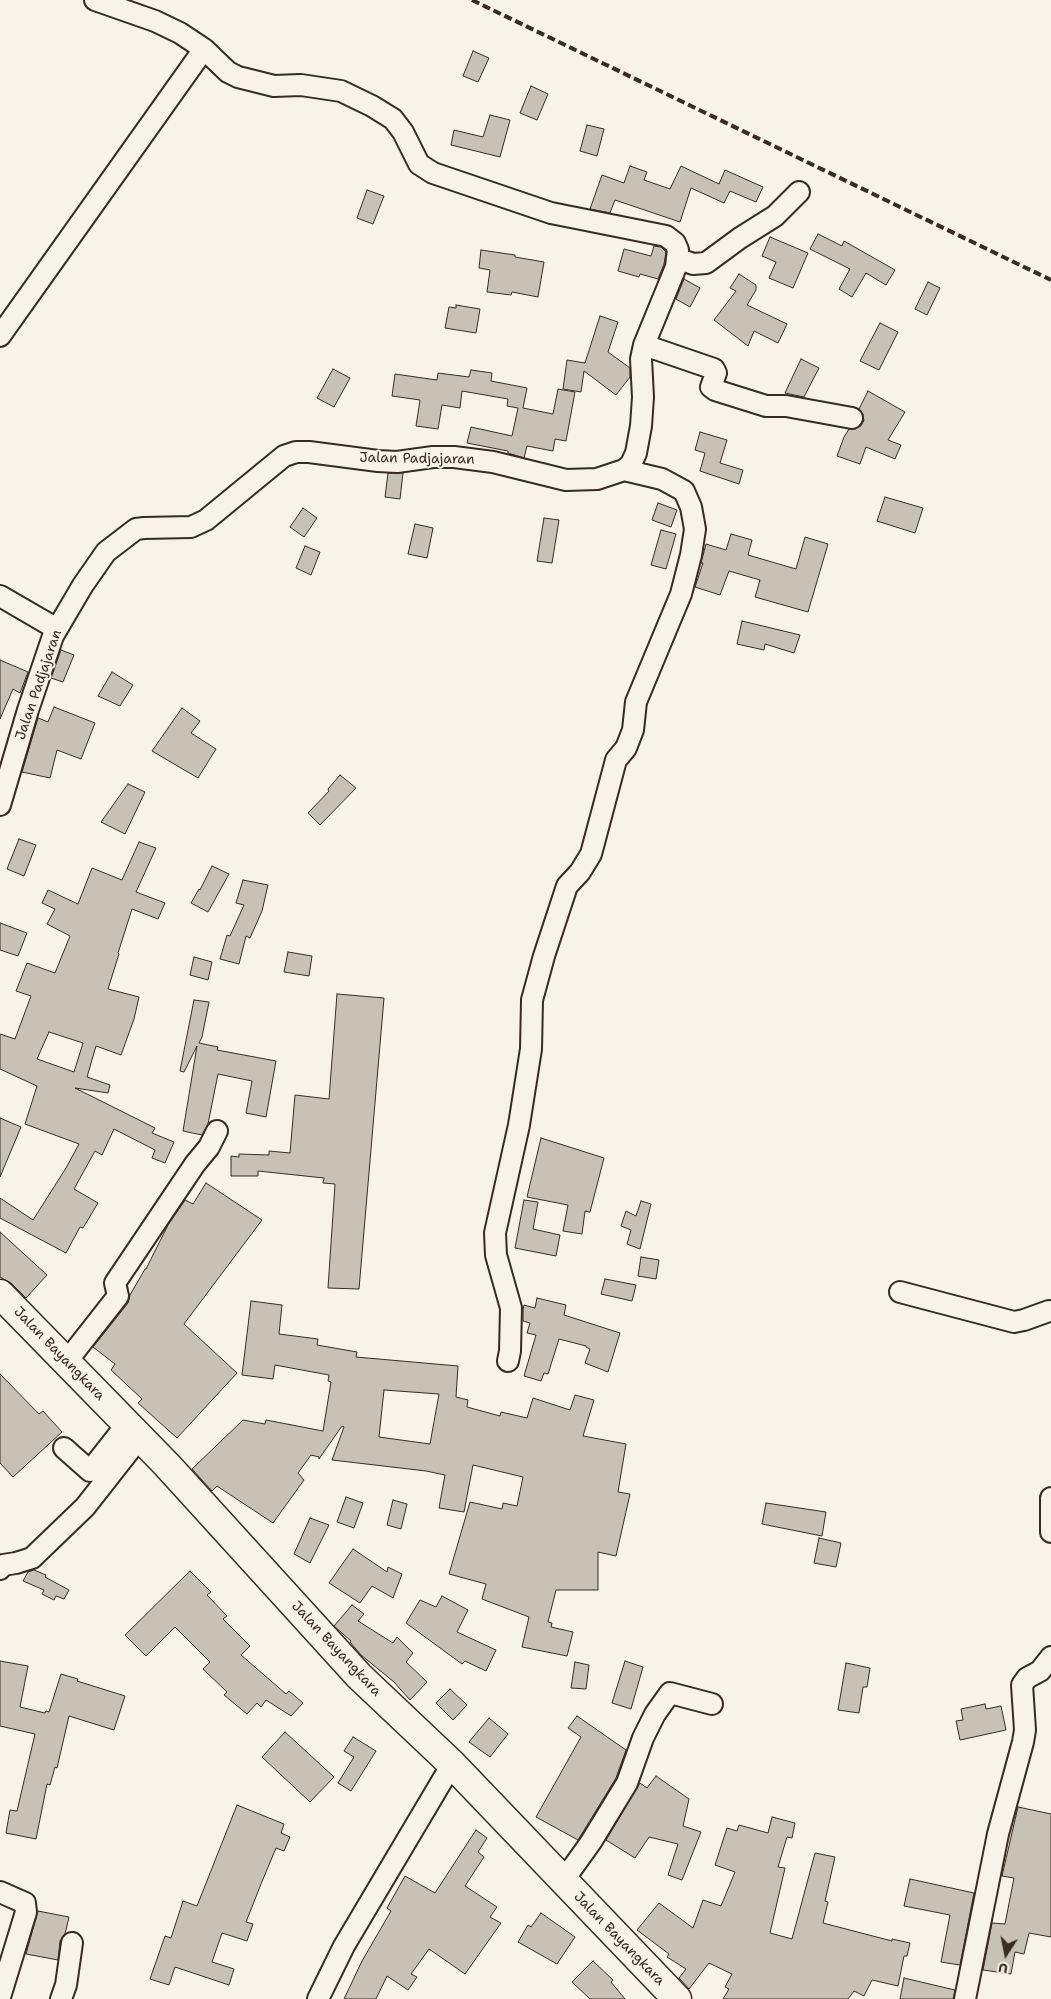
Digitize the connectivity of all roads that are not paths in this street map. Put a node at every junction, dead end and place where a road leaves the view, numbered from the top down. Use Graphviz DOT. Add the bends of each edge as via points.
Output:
graph roads {
  1 [pos="95,0"];
  2 [pos="204,49"];
  3 [pos="799,192"];
  4 [pos="677,258"];
  5 [pos="0,336"];
  6 [pos="644,345"];
  7 [pos="852,418"];
  8 [pos="624,470"];
  9 [pos="0,596"];
  10 [pos="57,629"];
  11 [pos="0,805"];
  12 [pos="217,1131"];
  13 [pos="900,1292"];
  14 [pos="0,1294"];
  15 [pos="1050,1306"];
  16 [pos="67,1361"];
  17 [pos="508,1361"];
  18 [pos="134,1431"];
  19 [pos="64,1448"];
  20 [pos="1051,1498"];
  21 [pos="1051,1532"];
  22 [pos="0,1568"];
  23 [pos="1051,1657"];
  24 [pos="712,1704"];
  25 [pos="452,1764"];
  26 [pos="563,1881"];
  27 [pos="0,1892"];
  28 [pos="72,1943"];
  29 [pos="0,1997"];
  30 [pos="61,1999"];
  31 [pos="318,1999"];
  32 [pos="677,1999"];
  33 [pos="965,1999"];
  1 -- 2 [label="street" via="155,21"];
  2 -- 4 [label="street" via="238,77 274,86 301,85 341,91 372,106 393,119 418,164 433,173 551,213 666,236 675,243"];
  2 -- 5 [label="street"];
  3 -- 4 [label="street" via="774,216 706,263 693,264"];
  4 -- 6 [label="street"];
  6 -- 7 [label="street" via="715,370 711,387 715,390 766,406 786,406"];
  6 -- 8 [label="street" via="641,358 642,426 636,453"];
  8 -- 10 [label="street, Jalan Padjajaran" via="597,479 566,480 493,462 454,457 397,462 309,452 290,454 206,520 191,527 144,528 127,535 106,552"];
  8 -- 17 [label="street" via="662,479 684,491 691,507 694,537 681,594 636,702 633,730 626,748 616,760 591,854 566,886 532,1000 531,1049 519,1125 495,1233 496,1255 511,1308"];
  9 -- 10 [label="street"];
  10 -- 11 [label="street, Jalan Padjajaran" via="31,701"];
  12 -- 16 [label="street" via="115,1283 118,1296"];
  13 -- 15 [label="street" via="1014,1322"];
  14 -- 16 [label="highway, Jalan Bayangkara"];
  16 -- 18 [label="highway, Jalan Bayangkara"];
  18 -- 19 [label="street" via="90,1471"];
  18 -- 22 [label="street" via="85,1507 32,1558"];
  18 -- 25 [label="highway, Jalan Bayangkara" via="359,1676"];
  20 -- 21 [label="street"];
  23 -- 33 [label="street" via="1022,1685 1023,1742 998,1834"];
  24 -- 26 [label="street" via="670,1693 643,1738 627,1783"];
  25 -- 26 [label="highway, Jalan Bayangkara"];
  25 -- 31 [label="street" via="344,1946"];
  26 -- 32 [label="highway, Jalan Bayangkara"];
  27 -- 29 [label="street" via="25,1903 26,1912"];
  28 -- 30 [label="street"];
}
